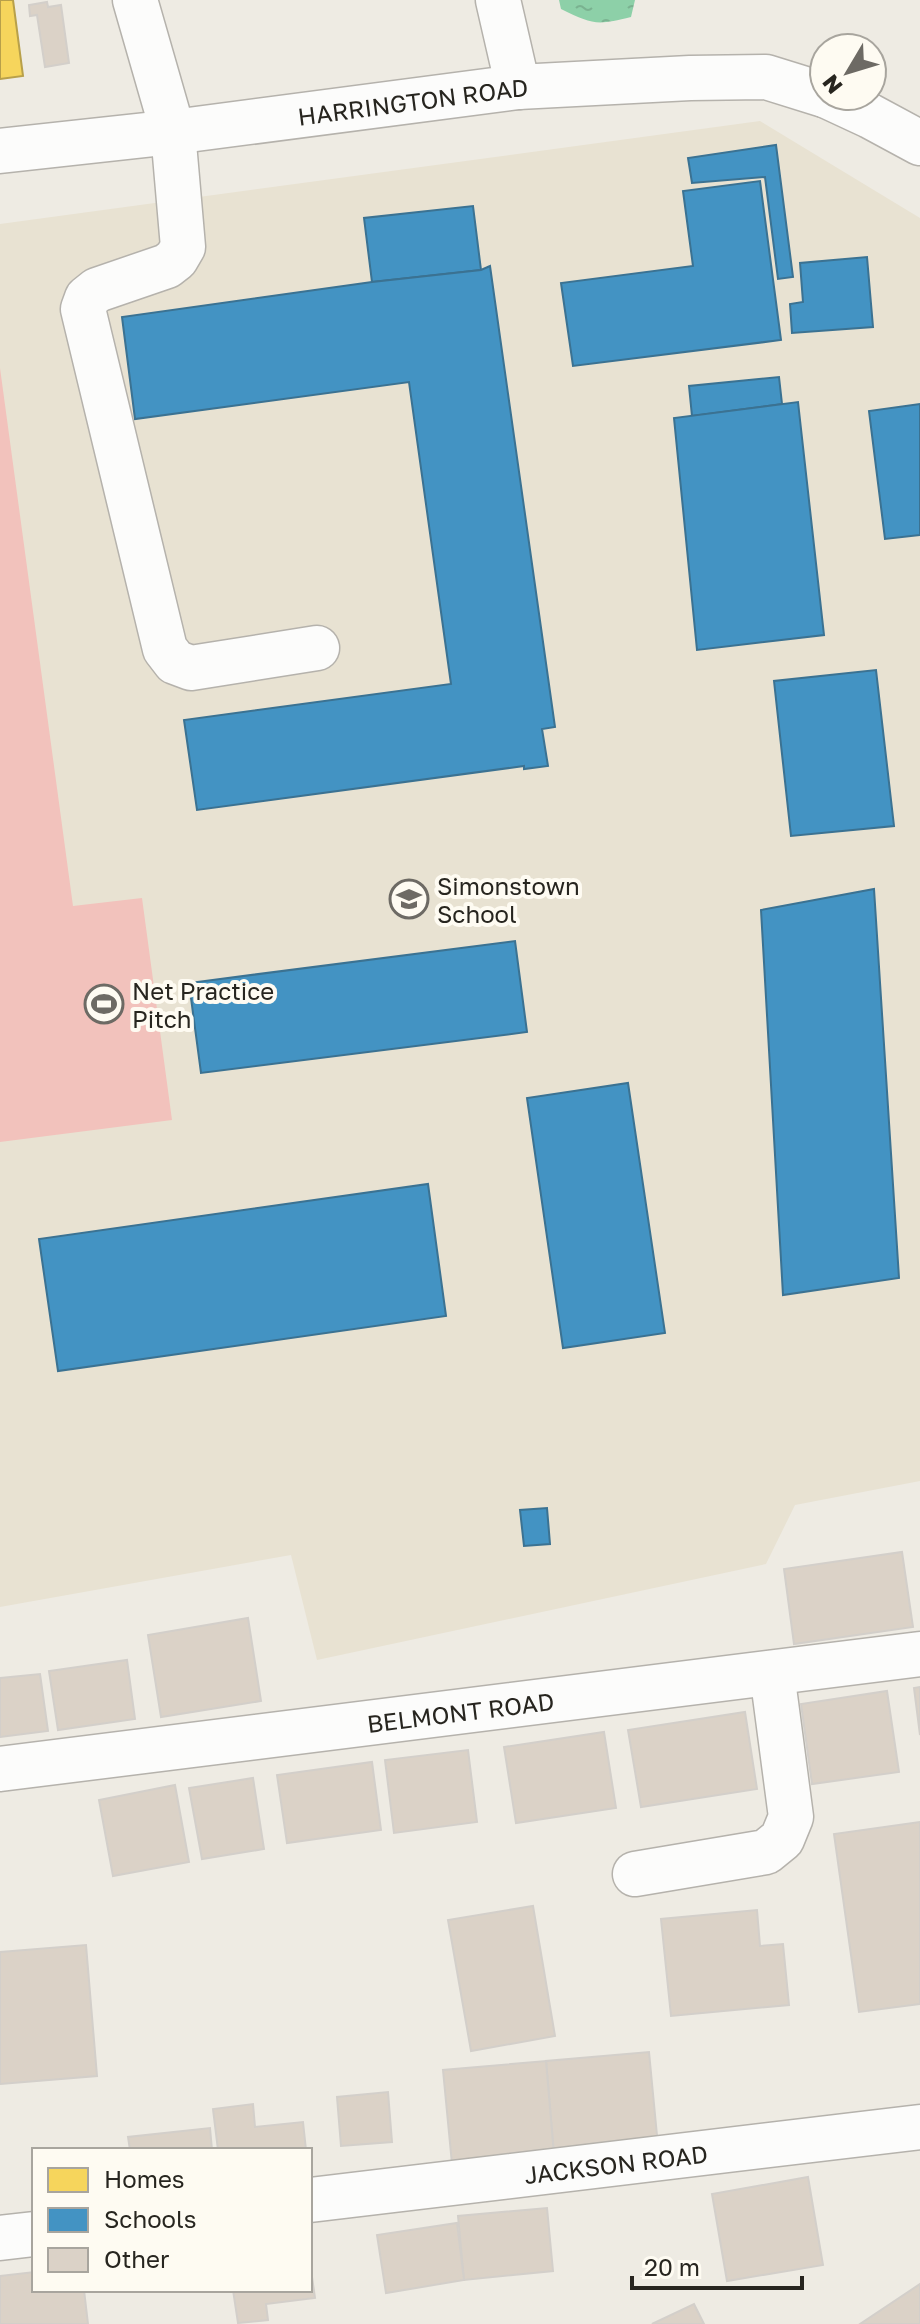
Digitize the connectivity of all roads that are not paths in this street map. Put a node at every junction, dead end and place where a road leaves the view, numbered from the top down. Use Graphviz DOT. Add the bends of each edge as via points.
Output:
graph roads {
  1 [pos="135,0"];
  2 [pos="498,0"];
  3 [pos="518,87"];
  4 [pos="808,90"];
  5 [pos="861,112"];
  6 [pos="173,132"];
  7 [pos="920,143"];
  8 [pos="0,151"];
  9 [pos="317,648"];
  10 [pos="920,1654"];
  11 [pos="772,1673"];
  12 [pos="0,1769"];
  13 [pos="635,1874"];
  14 [pos="920,2127"];
  15 [pos="312,2200"];
  16 [pos="32,2234"];
  17 [pos="0,2238"];
  1 -- 6 [label="street"];
  2 -- 3 [label="street"];
  3 -- 4 [label="street, HARRINGTON ROAD" via="766,77"];
  3 -- 6 [label="street, HARRINGTON ROAD"];
  5 -- 7 [label="street, HARRINGTON ROAD"];
  6 -- 8 [label="street, HARRINGTON ROAD"];
  6 -- 9 [label="street" via="183,247 167,266 97,290 83,309 165,649 175,662 191,668"];
  10 -- 11 [label="street, BELMONT ROAD"];
  11 -- 12 [label="street, BELMONT ROAD"];
  11 -- 13 [label="street" via="791,1817 782,1839 766,1852"];
  14 -- 15 [label="street, JACKSON ROAD"];
  16 -- 17 [label="street"];
}
